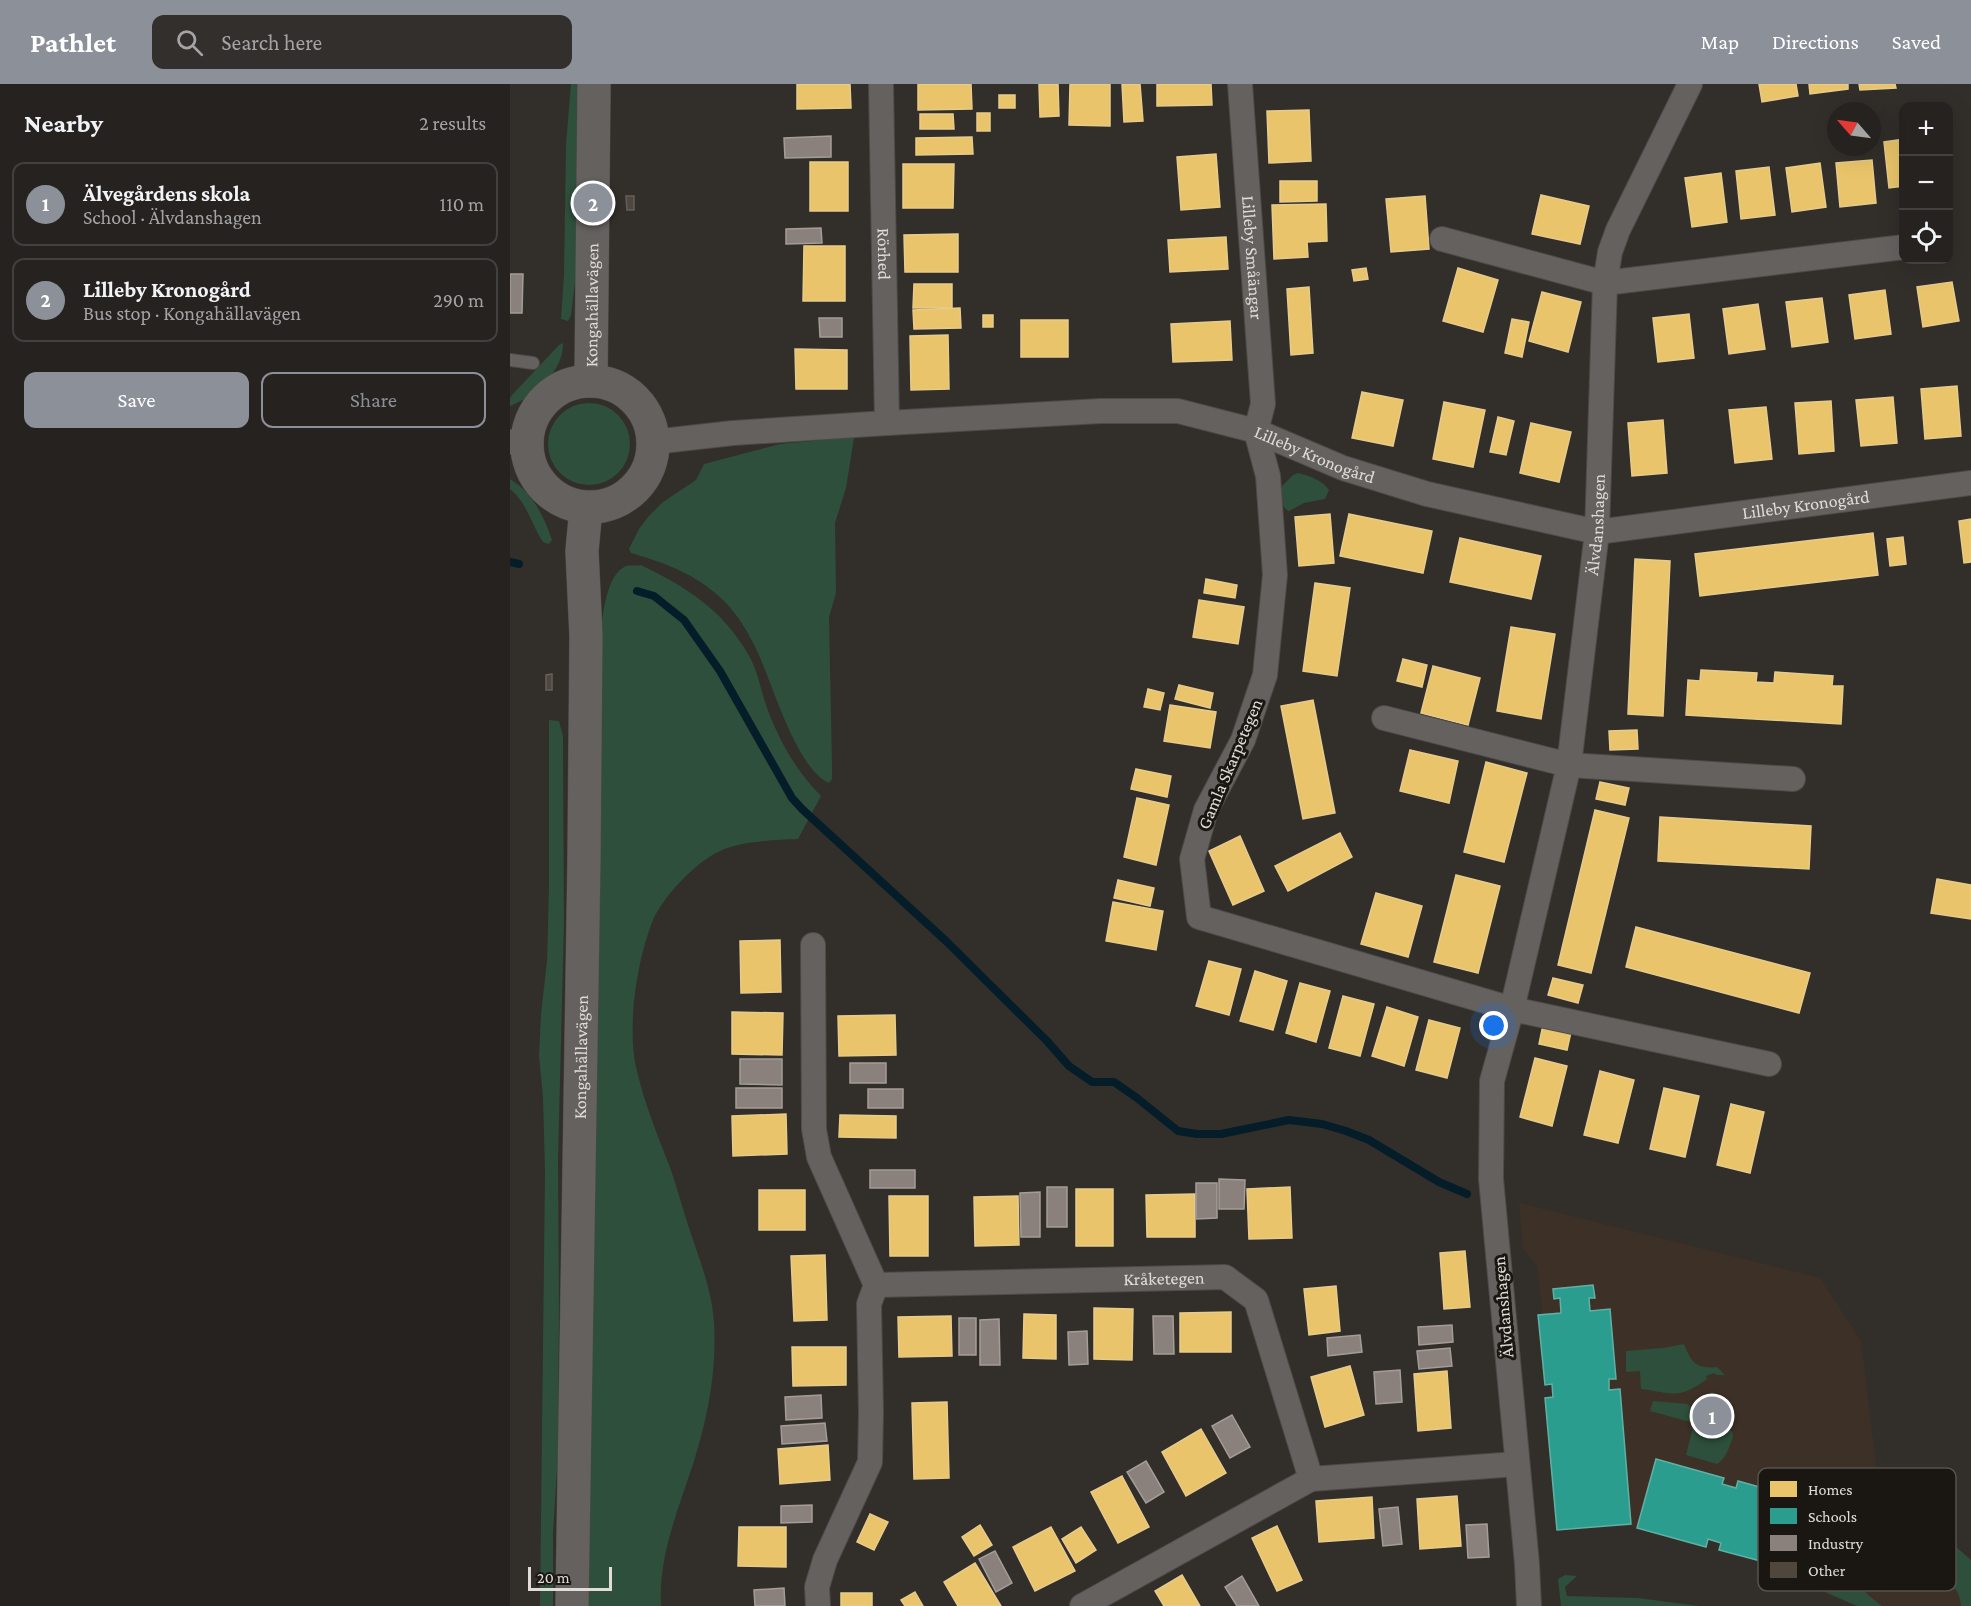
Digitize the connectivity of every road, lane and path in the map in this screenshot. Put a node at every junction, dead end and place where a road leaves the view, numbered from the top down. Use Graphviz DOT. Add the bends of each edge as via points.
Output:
graph roads {
  1 [pos="594,84"];
  2 [pos="881,84"];
  3 [pos="1239,84"];
  4 [pos="1690,84"];
  5 [pos="1442,239"];
  6 [pos="1899,248"];
  7 [pos="1605,283"];
  8 [pos="510,360"];
  9 [pos="533,363"];
  10 [pos="591,381"];
  11 [pos="886,423"];
  12 [pos="1256,431"];
  13 [pos="518,442"];
  14 [pos="653,442"];
  15 [pos="1971,483"];
  16 [pos="586,508"];
  17 [pos="1597,532"];
  18 [pos="1384,718"];
  19 [pos="1569,765"];
  20 [pos="1793,779"];
  21 [pos="813,945"];
  22 [pos="1512,1009"];
  23 [pos="1769,1064"];
  24 [pos="876,1285"];
  25 [pos="1518,1464"];
  26 [pos="1311,1479"];
  27 [pos="573,1606"];
  28 [pos="818,1606"];
  29 [pos="1082,1606"];
  30 [pos="1528,1606"];
  1 -- 10 [label="street, Kongahällavägen"];
  2 -- 11 [label="street, Rörhed"];
  3 -- 12 [label="street, Lilleby Småängar" via="1263,404"];
  4 -- 7 [label="street, Älvdanshagen" via="1618,230"];
  5 -- 7 [label="street"];
  6 -- 7 [label="street"];
  7 -- 17 [label="street, Älvdanshagen"];
  8 -- 9 [label="lane"];
  10 -- 13 [label="street, Kongahällavägen" via="567,386 546,399"];
  10 -- 14 [label="street, Kongahällavägen" via="614,386 634,399 648,418"];
  11 -- 12 [label="street, Lilleby Kronogård" via="1101,411 1178,411"];
  11 -- 14 [label="street, Lilleby Kronogård"];
  12 -- 17 [label="street, Lilleby Kronogård" via="1343,468 1427,494"];
  12 -- 22 [label="street, Gamla Skarpetegen" via="1268,476 1275,575 1264,680 1243,740 1206,810 1192,859 1199,917"];
  13 -- 16 [label="street, Kongahällavägen" via="543,488 563,502"];
  14 -- 16 [label="street, Kongahällavägen" via="649,468 634,490 612,504"];
  15 -- 17 [label="street, Lilleby Kronogård"];
  16 -- 27 [label="street, Kongahällavägen" via="582,551 586,636"];
  17 -- 19 [label="street, Älvdanshagen"];
  18 -- 19 [label="street"];
  19 -- 20 [label="street"];
  19 -- 22 [label="street, Älvdanshagen"];
  21 -- 24 [label="street" via="814,1129 819,1157"];
  22 -- 23 [label="street"];
  22 -- 25 [label="street, Älvdanshagen" via="1492,1081 1491,1179"];
  24 -- 26 [label="street, Kråketegen" via="1225,1277 1256,1300"];
  24 -- 28 [label="street" via="869,1304 870,1461 825,1560 817,1587"];
  25 -- 26 [label="street"];
  25 -- 30 [label="street, Älvdanshagen"];
  26 -- 29 [label="street"];
}
